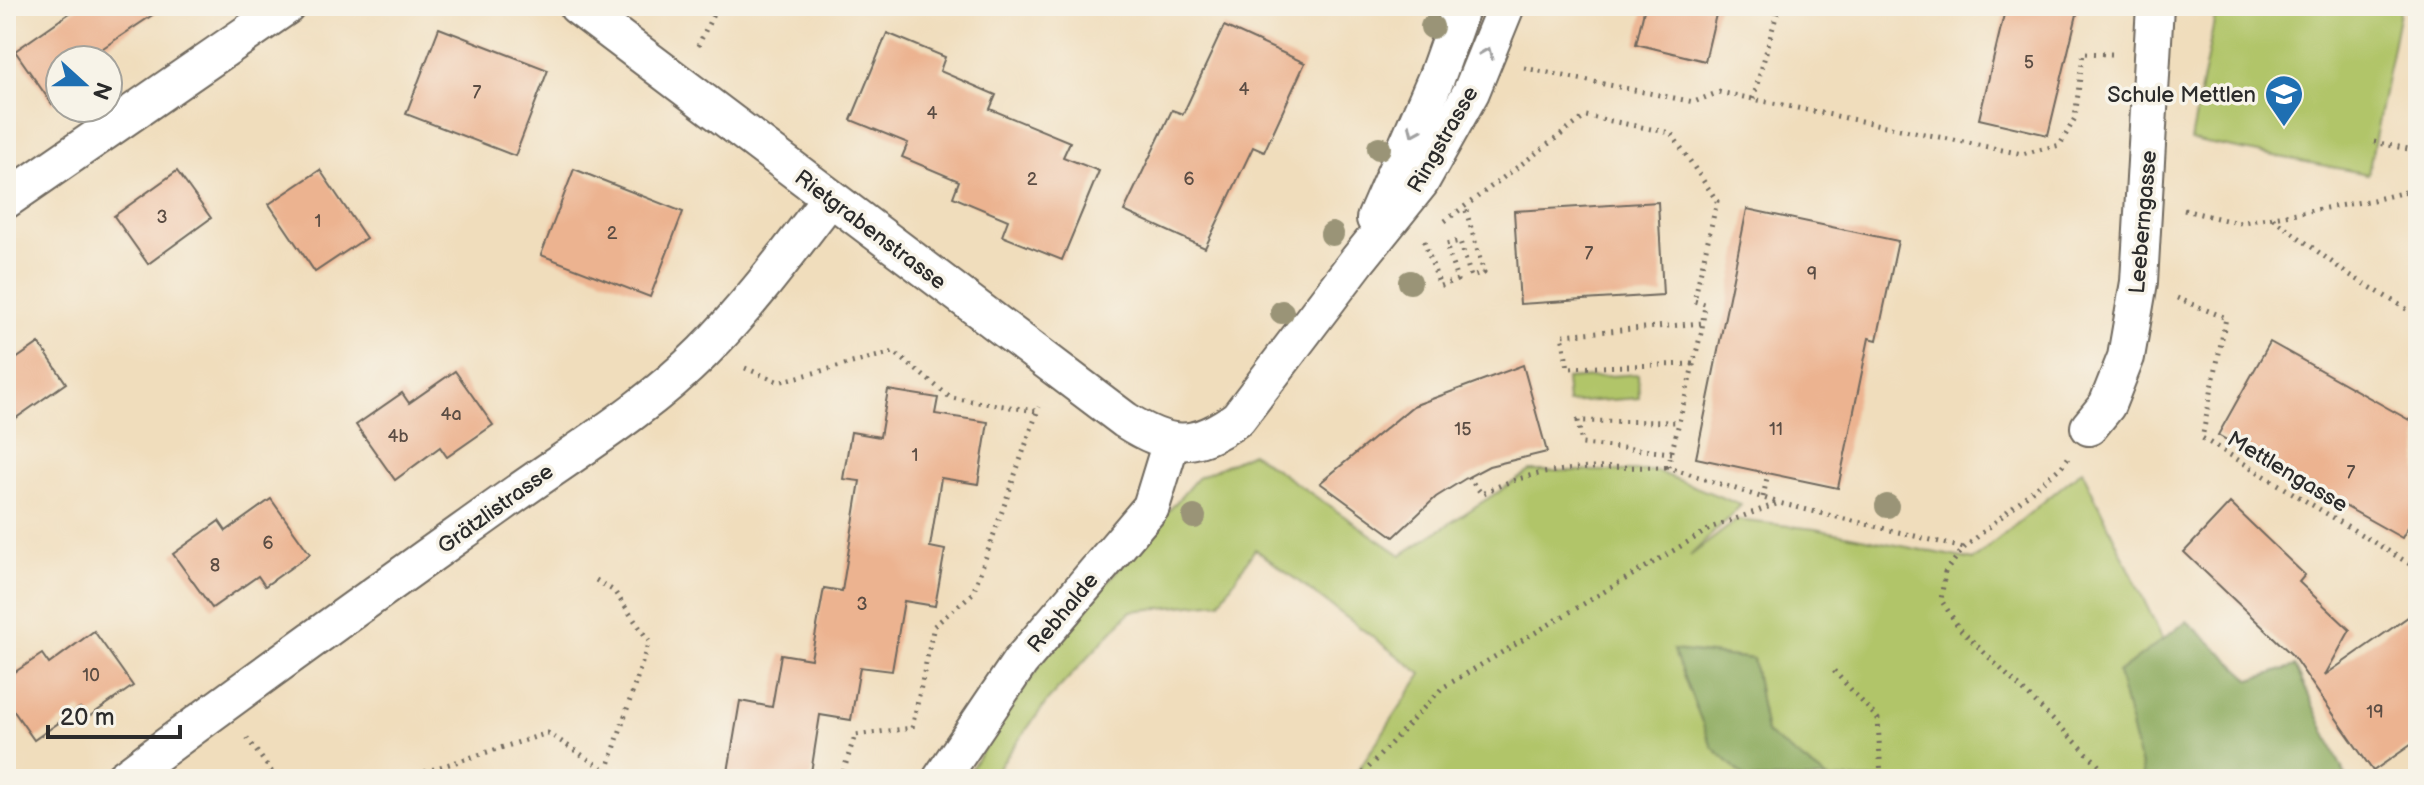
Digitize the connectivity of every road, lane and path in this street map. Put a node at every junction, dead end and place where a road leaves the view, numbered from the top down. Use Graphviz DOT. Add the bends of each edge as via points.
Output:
graph roads {
  1 [pos="287,6"];
  2 [pos="577,6"];
  3 [pos="717,6"];
  4 [pos="1462,6"];
  5 [pos="1506,6"];
  6 [pos="1779,6"];
  7 [pos="2155,6"];
  8 [pos="695,54"];
  9 [pos="2153,56"];
  10 [pos="1514,65"];
  11 [pos="1753,99"];
  12 [pos="2374,142"];
  13 [pos="2418,151"];
  14 [pos="2418,189"];
  15 [pos="830,198"];
  16 [pos="6,200"];
  17 [pos="2145,200"];
  18 [pos="1465,207"];
  19 [pos="2272,217"];
  20 [pos="1443,223"];
  21 [pos="1420,228"];
  22 [pos="1358,260"];
  23 [pos="2139,282"];
  24 [pos="2418,316"];
  25 [pos="1703,323"];
  26 [pos="734,364"];
  27 [pos="1693,364"];
  28 [pos="1044,399"];
  29 [pos="1036,411"];
  30 [pos="1680,422"];
  31 [pos="2089,427"];
  32 [pos="1171,442"];
  33 [pos="1672,453"];
  34 [pos="1668,467"];
  35 [pos="1768,473"];
  36 [pos="1468,477"];
  37 [pos="1763,497"];
  38 [pos="1779,503"];
  39 [pos="1964,548"];
  40 [pos="2418,569"];
  41 [pos="596,580"];
  42 [pos="1834,671"];
  43 [pos="242,731"];
  44 [pos="607,771"];
  45 [pos="123,779"];
  46 [pos="277,779"];
  47 [pos="402,779"];
  48 [pos="619,779"];
  49 [pos="841,779"];
  50 [pos="941,779"];
  51 [pos="1358,779"];
  52 [pos="1881,779"];
  53 [pos="1920,779"];
  54 [pos="2004,779"];
  55 [pos="2109,779"];
  1 -- 16 [label="street"];
  2 -- 15 [label="street, Rietgrabenstrasse"];
  3 -- 8 [label="path"];
  4 -- 22 [label="street, Ringstrasse, one-way"];
  22 -- 5 [label="street, Ringstrasse, one-way" via="1420,183 1471,92"];
  6 -- 11 [label="path"];
  7 -- 9 [label="street, Leeberngasse"];
  9 -- 11 [label="path" via="2083,53 2075,118 2060,145 2022,154"];
  9 -- 17 [label="street, Leeberngasse"];
  10 -- 11 [label="path" via="1694,102 1719,92"];
  12 -- 13 [label="path"];
  14 -- 19 [label="path"];
  15 -- 32 [label="street, Rietgrabenstrasse" via="1125,420"];
  15 -- 45 [label="street, Grätzlistrasse" via="704,352 630,416"];
  17 -- 19 [label="path" via="2238,223"];
  17 -- 23 [label="street, Leeberngasse"];
  18 -- 20 [label="path"];
  18 -- 21 [label="path" via="1484,273 1471,277 1460,241 1446,244 1457,280 1440,286"];
  18 -- 25 [label="path" via="1586,116 1671,133 1717,201 1694,301 1705,304"];
  19 -- 24 [label="path" via="2345,272"];
  22 -- 32 [label="street, Ringstrasse" via="1238,418 1206,438"];
  23 -- 31 [label="street, Leeberngasse" via="2126,357 2107,405"];
  23 -- 40 [label="path, Mettlengasse" via="2226,318 2202,438"];
  25 -- 27 [label="path"];
  25 -- 27 [label="path" via="1562,335 1568,368"];
  26 -- 29 [label="path" via="779,382 894,352 951,398"];
  27 -- 30 [label="path"];
  28 -- 29 [label="path"];
  29 -- 49 [label="path" via="973,593 934,626 912,728 855,735"];
  30 -- 33 [label="path"];
  30 -- 33 [label="path" via="1578,421 1582,444"];
  31 -- 39 [label="path" via="2062,466"];
  32 -- 50 [label="street, Rebhalde" via="1151,507 1020,662"];
  33 -- 34 [label="path"];
  34 -- 36 [label="path" via="1552,470 1482,494"];
  34 -- 37 [label="path"];
  35 -- 37 [label="path"];
  37 -- 38 [label="path"];
  38 -- 39 [label="path"];
  38 -- 51 [label="path" via="1713,527 1442,688"];
  39 -- 55 [label="path" via="1945,572 1941,600 1960,629"];
  41 -- 44 [label="path" via="614,591 649,641"];
  42 -- 52 [label="path" via="1878,719"];
  43 -- 46 [label="path"];
  44 -- 47 [label="path" via="548,733"];
  44 -- 48 [label="path"];
  53 -- 54 [label="path" via="1989,772"];
}
